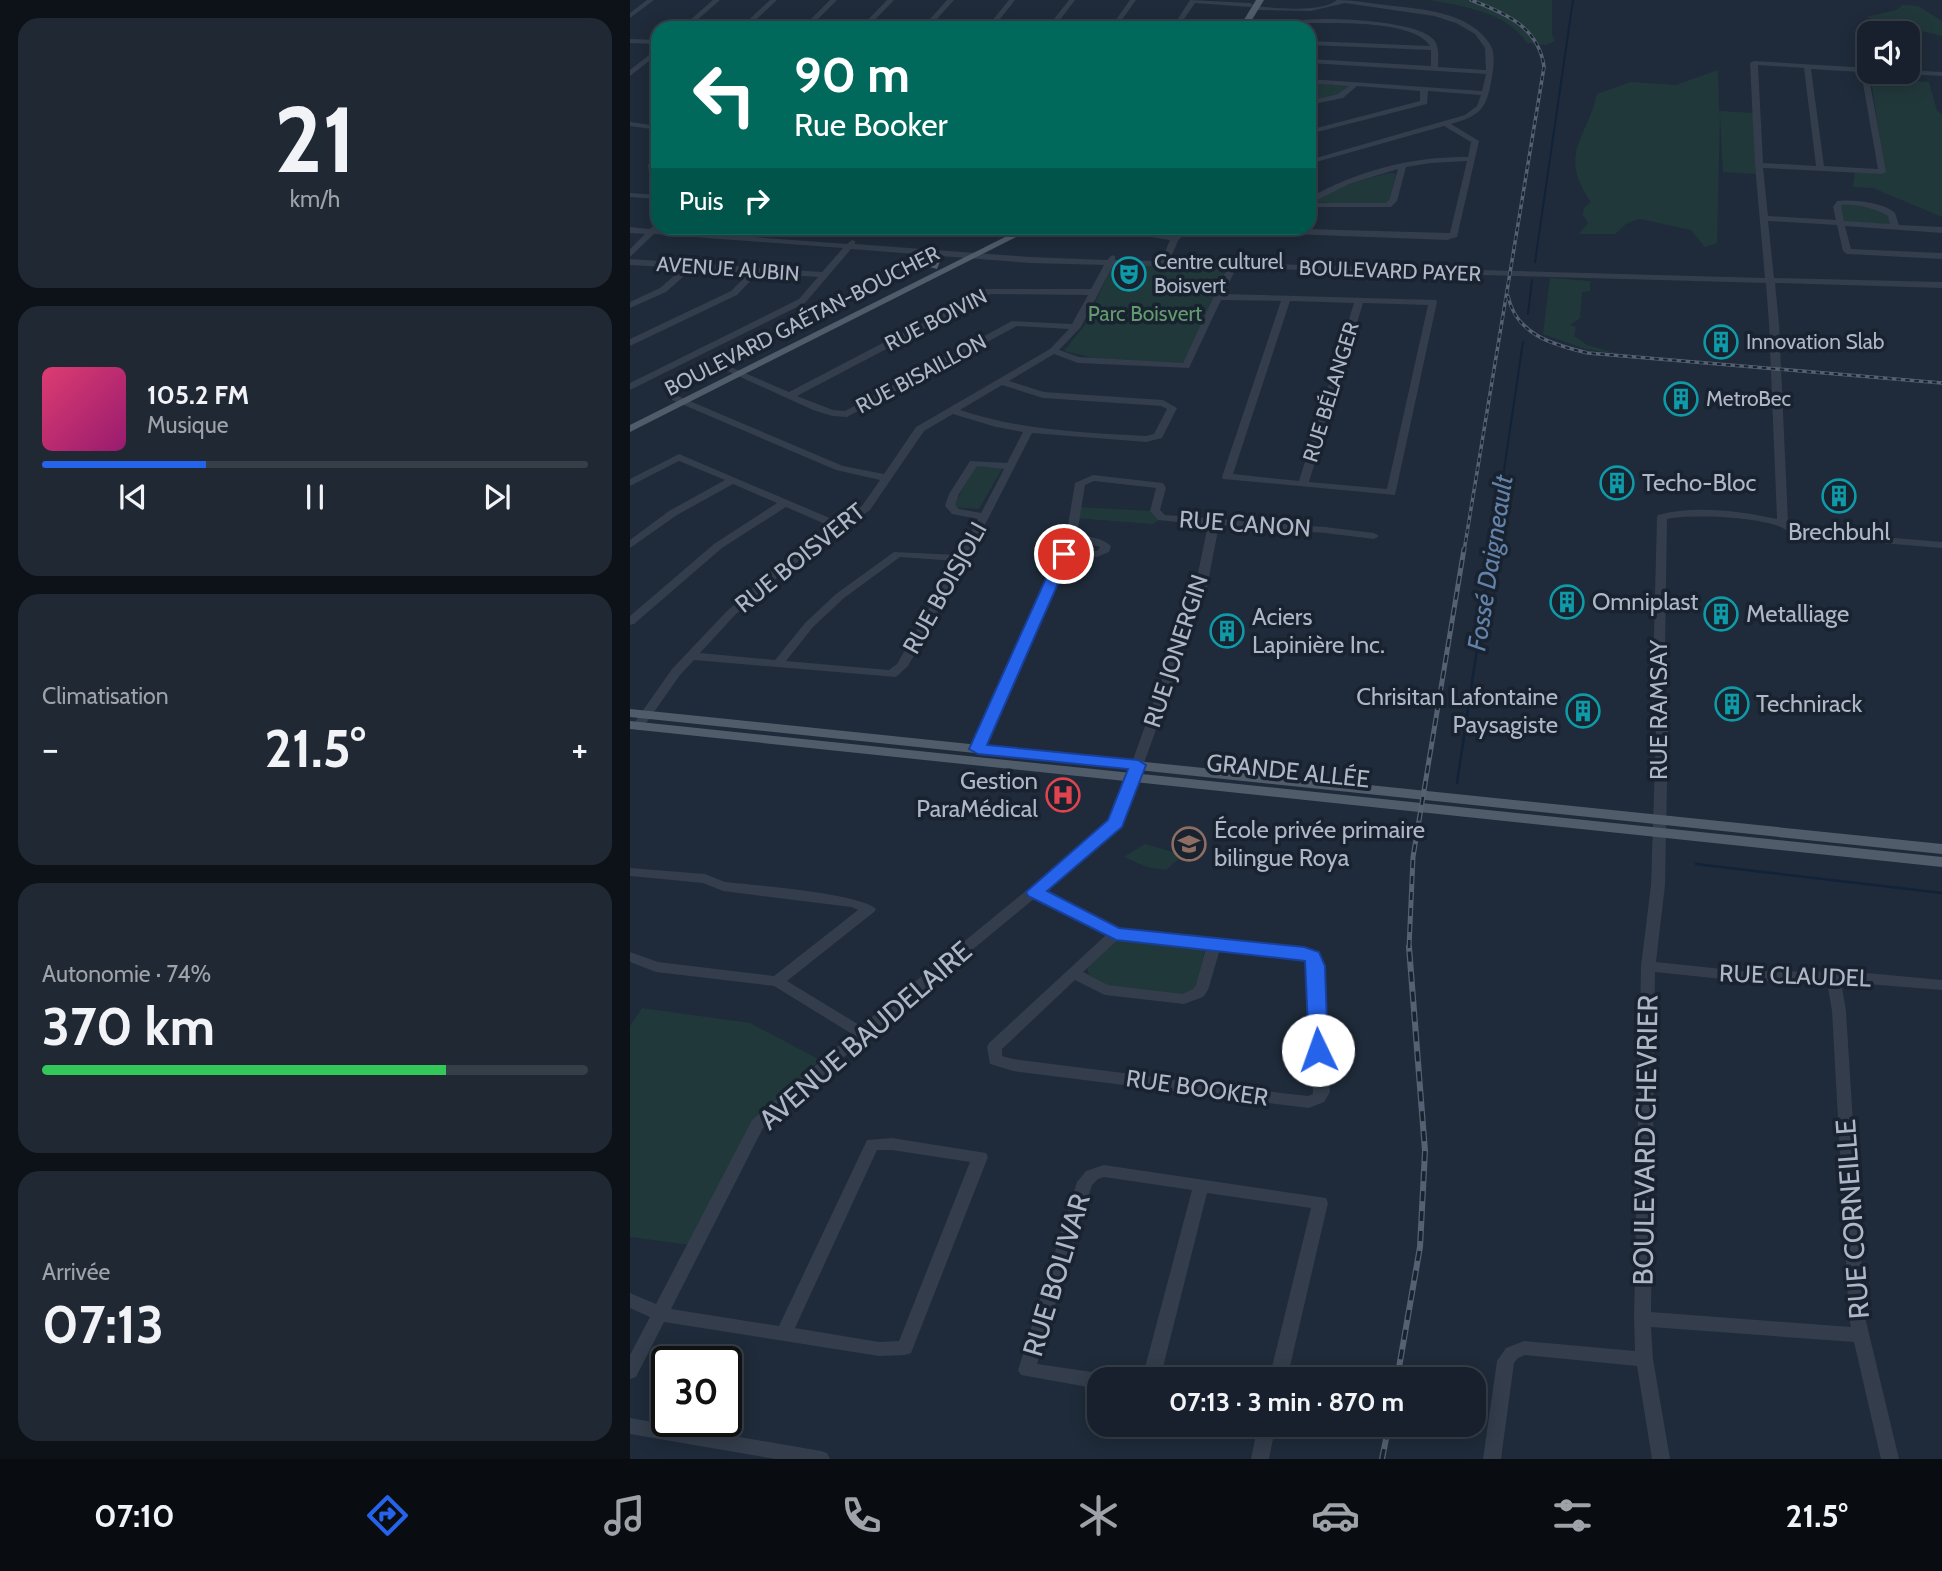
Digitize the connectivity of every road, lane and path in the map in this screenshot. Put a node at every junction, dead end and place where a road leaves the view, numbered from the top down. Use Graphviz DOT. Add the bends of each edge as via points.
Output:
graph roads {
  1 [pos="650,0"];
  2 [pos="717,0"];
  3 [pos="774,0"];
  4 [pos="834,0"];
  5 [pos="891,0"];
  6 [pos="951,0"];
  7 [pos="1012,0"];
  8 [pos="1072,0"];
  9 [pos="1133,0"];
  10 [pos="1260,0"];
  11 [pos="1194,1"];
  12 [pos="1342,1"];
  13 [pos="1252,4"];
  14 [pos="1307,11"];
  15 [pos="630,16"];
  16 [pos="692,21"];
  17 [pos="751,21"];
  18 [pos="812,21"];
  19 [pos="870,21"];
  20 [pos="932,21"];
  21 [pos="995,21"];
  22 [pos="1056,21"];
  23 [pos="1118,21"];
  24 [pos="1180,21"];
  25 [pos="1241,21"];
  26 [pos="1246,21"];
  27 [pos="1304,21"];
  28 [pos="1316,25"];
  29 [pos="630,41"];
  30 [pos="651,42"];
  31 [pos="1316,43"];
  32 [pos="1434,48"];
  33 [pos="651,56"];
  34 [pos="1316,61"];
  35 [pos="1807,66"];
  36 [pos="1434,68"];
  37 [pos="1857,68"];
  38 [pos="1489,72"];
  39 [pos="1920,73"];
  40 [pos="630,74"];
  41 [pos="1942,74"];
  42 [pos="1316,82"];
  43 [pos="1869,84"];
  44 [pos="1356,85"];
  45 [pos="1424,89"];
  46 [pos="1484,93"];
  47 [pos="1316,101"];
  48 [pos="1446,124"];
  49 [pos="631,126"];
  50 [pos="651,127"];
  51 [pos="1316,130"];
  52 [pos="1472,159"];
  53 [pos="1316,160"];
  54 [pos="1759,165"];
  55 [pos="1402,167"];
  56 [pos="1820,169"];
  57 [pos="630,195"];
  58 [pos="651,196"];
  59 [pos="1316,199"];
  60 [pos="1316,203"];
  61 [pos="1764,218"];
  62 [pos="630,223"];
  63 [pos="1841,223"];
  64 [pos="651,226"];
  65 [pos="1895,226"];
  66 [pos="651,228"];
  67 [pos="630,230"];
  68 [pos="1942,230"];
  69 [pos="651,232"];
  70 [pos="1316,232"];
  71 [pos="756,235"];
  72 [pos="1001,235"];
  73 [pos="1013,235"];
  74 [pos="1157,235"];
  75 [pos="1180,235"];
  76 [pos="1175,238"];
  77 [pos="851,244"];
  78 [pos="931,253"];
  79 [pos="972,253"];
  80 [pos="630,254"];
  81 [pos="955,256"];
  82 [pos="1942,256"];
  83 [pos="1111,260"];
  84 [pos="1165,261"];
  85 [pos="630,262"];
  86 [pos="1234,264"];
  87 [pos="690,266"];
  88 [pos="934,267"];
  89 [pos="1442,269"];
  90 [pos="756,270"];
  91 [pos="825,275"];
  92 [pos="1769,276"];
  93 [pos="1942,279"];
  94 [pos="1942,285"];
  95 [pos="1092,292"];
  96 [pos="1219,297"];
  97 [pos="1287,298"];
  98 [pos="1359,300"];
  99 [pos="1433,302"];
  100 [pos="630,305"];
  101 [pos="867,305"];
  102 [pos="1076,327"];
  103 [pos="630,343"];
  104 [pos="1053,351"];
  105 [pos="735,372"];
  106 [pos="1003,382"];
  107 [pos="630,387"];
  108 [pos="791,395"];
  109 [pos="679,400"];
  110 [pos="952,410"];
  111 [pos="630,421"];
  112 [pos="630,429"];
  113 [pos="1028,432"];
  114 [pos="1011,467"];
  115 [pos="887,478"];
  116 [pos="733,480"];
  117 [pos="630,483"];
  118 [pos="1303,485"];
  119 [pos="785,503"];
  120 [pos="984,516"];
  121 [pos="1662,517"];
  122 [pos="1214,522"];
  123 [pos="1783,524"];
  124 [pos="841,527"];
  125 [pos="1374,536"];
  126 [pos="1071,537"];
  127 [pos="630,545"];
  128 [pos="1942,545"];
  129 [pos="1064,554"];
  130 [pos="963,558"];
  131 [pos="630,622"];
  132 [pos="691,656"];
  133 [pos="779,662"];
  134 [pos="636,720"];
  135 [pos="978,749"];
  136 [pos="1136,771"];
  137 [pos="1659,826"];
  138 [pos="1942,849"];
  139 [pos="1942,862"];
  140 [pos="630,872"];
  141 [pos="1034,892"];
  142 [pos="1116,934"];
  143 [pos="1214,945"];
  144 [pos="630,957"];
  145 [pos="1648,965"];
  146 [pos="1073,973"];
  147 [pos="1833,976"];
  148 [pos="777,981"];
  149 [pos="1942,985"];
  150 [pos="862,1033"];
  151 [pos="1200,1185"];
  152 [pos="1320,1203"];
  153 [pos="630,1300"];
  154 [pos="660,1314"];
  155 [pos="1642,1319"];
  156 [pos="784,1334"];
  157 [pos="1860,1335"];
  158 [pos="1644,1359"];
  159 [pos="1154,1367"];
  160 [pos="1281,1367"];
  161 [pos="630,1372"];
  162 [pos="1087,1379"];
  163 [pos="630,1426"];
  164 [pos="1264,1437"];
  165 [pos="821,1459"];
  166 [pos="1260,1459"];
  167 [pos="1492,1459"];
  168 [pos="1661,1459"];
  169 [pos="1890,1459"];
  1 -- 15 [label="street"];
  2 -- 16 [label="street"];
  3 -- 17 [label="street"];
  4 -- 18 [label="street"];
  5 -- 19 [label="street"];
  6 -- 20 [label="street"];
  7 -- 21 [label="street"];
  8 -- 22 [label="street"];
  9 -- 23 [label="street"];
  10 -- 13 [label="main road"];
  11 -- 13 [label="street"];
  11 -- 24 [label="street"];
  12 -- 14 [label="street"];
  12 -- 38 [label="street" via="1429,13 1465,24 1485,42 1492,56"];
  13 -- 14 [label="street"];
  13 -- 25 [label="main road"];
  13 -- 26 [label="main road"];
  14 -- 27 [label="street"];
  28 -- 32 [label="street" via="1401,28 1421,34"];
  29 -- 30 [label="street"];
  31 -- 32 [label="street"];
  32 -- 36 [label="street"];
  33 -- 40 [label="street"];
  34 -- 36 [label="street"];
  35 -- 37 [label="street"];
  35 -- 54 [label="street" via="1755,64"];
  35 -- 56 [label="street"];
  36 -- 38 [label="street"];
  38 -- 46 [label="street"];
  39 -- 41 [label="street"];
  42 -- 44 [label="street"];
  43 -- 56 [label="street" via="1882,172"];
  44 -- 45 [label="street"];
  44 -- 47 [label="street" via="1339,96"];
  45 -- 46 [label="street"];
  45 -- 51 [label="street" via="1424,102"];
  46 -- 48 [label="street" via="1481,106 1468,117"];
  48 -- 52 [label="street" via="1475,141"];
  48 -- 53 [label="street"];
  49 -- 50 [label="street"];
  52 -- 55 [label="street" via="1441,157"];
  52 -- 70 [label="street" via="1454,235"];
  54 -- 56 [label="street"];
  54 -- 61 [label="street"];
  55 -- 59 [label="street" via="1351,181"];
  55 -- 60 [label="street" via="1388,205"];
  57 -- 58 [label="street"];
  61 -- 63 [label="street"];
  61 -- 92 [label="street"];
  62 -- 64 [label="street, BOULEVARD PAYER"];
  63 -- 65 [label="street"];
  63 -- 65 [label="street" via="1837,207 1849,202 1880,208 1892,215"];
  63 -- 82 [label="street" via="1847,251"];
  65 -- 68 [label="street"];
  66 -- 67 [label="street, BOULEVARD PAYER"];
  69 -- 80 [label="street"];
  71 -- 77 [label="street, BOULEVARD PAYER"];
  72 -- 79 [label="main road, BOULEVARD GAÉTAN-BOUCHER"];
  73 -- 79 [label="main road, BOULEVARD GAÉTAN-BOUCHER"];
  74 -- 76 [label="street"];
  75 -- 76 [label="street"];
  76 -- 84 [label="street"];
  77 -- 78 [label="street, BOULEVARD PAYER"];
  77 -- 79 [label="street, BOULEVARD PAYER"];
  77 -- 91 [label="street"];
  78 -- 81 [label="street, BOULEVARD PAYER"];
  78 -- 88 [label="main road" via="937,257"];
  79 -- 81 [label="main road, BOULEVARD GAÉTAN-BOUCHER"];
  79 -- 83 [label="street, BOULEVARD PAYER"];
  79 -- 101 [label="main road, BOULEVARD GAÉTAN-BOUCHER"];
  81 -- 88 [label="main road, BOULEVARD GAÉTAN-BOUCHER"];
  83 -- 84 [label="street, BOULEVARD PAYER"];
  83 -- 95 [label="street, RUE BOISVERT"];
  84 -- 86 [label="street, BOULEVARD PAYER"];
  85 -- 87 [label="street, AVENUE AUBIN"];
  86 -- 89 [label="street, BOULEVARD PAYER"];
  86 -- 96 [label="street"];
  87 -- 90 [label="street, AVENUE AUBIN"];
  87 -- 100 [label="street" via="672,284"];
  88 -- 101 [label="main road, BOULEVARD GAÉTAN-BOUCHER"];
  89 -- 92 [label="street, BOULEVARD PAYER"];
  90 -- 91 [label="street, AVENUE AUBIN"];
  90 -- 103 [label="street" via="734,293"];
  91 -- 107 [label="street" via="802,301"];
  92 -- 93 [label="street, BOULEVARD PAYER"];
  92 -- 94 [label="street, BOULEVARD PAYER"];
  92 -- 123 [label="street"];
  95 -- 102 [label="street, RUE BOISVERT"];
  95 -- 108 [label="street, RUE BOIVIN" via="989,290"];
  96 -- 97 [label="street"];
  96 -- 104 [label="street" via="1186,366 1078,359"];
  97 -- 98 [label="street"];
  97 -- 118 [label="street" via="1227,477"];
  98 -- 99 [label="street"];
  98 -- 118 [label="street, RUE BÉLANGER"];
  99 -- 118 [label="street" via="1391,493"];
  101 -- 105 [label="main road, BOULEVARD GAÉTAN-BOUCHER"];
  102 -- 104 [label="street, RUE BOISVERT"];
  102 -- 108 [label="street, RUE BISAILLON" via="1015,323 847,414 832,413"];
  104 -- 106 [label="street, RUE BOISVERT"];
  105 -- 108 [label="street, RUE BISAILLON"];
  105 -- 109 [label="main road, BOULEVARD GAÉTAN-BOUCHER"];
  106 -- 110 [label="street, RUE BOISVERT"];
  106 -- 113 [label="street" via="1043,396 1163,403 1172,408 1158,436 1146,439"];
  109 -- 111 [label="main road, BOULEVARD GAÉTAN-BOUCHER"];
  109 -- 112 [label="main road, BOULEVARD GAÉTAN-BOUCHER"];
  109 -- 115 [label="street" via="840,468"];
  110 -- 113 [label="street"];
  110 -- 115 [label="street, RUE BOISVERT" via="920,429"];
  113 -- 114 [label="street, RUE BOISJOLI"];
  114 -- 120 [label="street, RUE BOISJOLI"];
  114 -- 120 [label="street" via="974,463 954,494 950,506 956,512"];
  115 -- 124 [label="street, RUE BOISVERT" via="866,508"];
  116 -- 117 [label="street" via="679,457"];
  116 -- 119 [label="street"];
  116 -- 127 [label="street" via="673,513"];
  119 -- 124 [label="street"];
  119 -- 131 [label="street" via="718,546"];
  120 -- 130 [label="street, RUE BOISJOLI"];
  121 -- 123 [label="street" via="1703,513"];
  121 -- 137 [label="street, RUE RAMSAY"];
  122 -- 125 [label="street, RUE CANON"];
  122 -- 126 [label="street, RUE CANON" via="1162,518 1155,511 1159,485 1093,478 1080,483"];
  122 -- 136 [label="street, RUE JONERGIN" via="1200,587"];
  123 -- 128 [label="street" via="1797,533"];
  124 -- 132 [label="street, RUE BOISVERT" via="778,571"];
  126 -- 129 [label="street, RUE CANON"];
  126 -- 129 [label="street" via="1106,547 1097,554"];
  129 -- 135 [label="street, RUE CANON"];
  130 -- 133 [label="street" via="898,554 840,596"];
  130 -- 133 [label="street, RUE BOISJOLI" via="902,666 892,674"];
  132 -- 133 [label="street, RUE BOISJOLI"];
  132 -- 134 [label="street, RUE BOISVERT"];
  134 -- 135 [label="main road, GRANDE ALLÉE"];
  134 -- 136 [label="main road, GRANDE ALLÉE"];
  135 -- 136 [label="main road, GRANDE ALLÉE"];
  136 -- 137 [label="main road, GRANDE ALLÉE"];
  136 -- 141 [label="street, AVENUE BAUDELAIRE" via="1113,826"];
  137 -- 138 [label="main road, GRANDE ALLÉE"];
  137 -- 139 [label="main road, GRANDE ALLÉE"];
  137 -- 145 [label="street, BOULEVARD CHEVRIER" via="1658,884"];
  140 -- 148 [label="street" via="705,879 723,886 869,909"];
  141 -- 142 [label="street, RUE BOOKER"];
  141 -- 150 [label="street, AVENUE BAUDELAIRE"];
  142 -- 143 [label="street, RUE BOOKER"];
  142 -- 146 [label="street, RUE BOOKER"];
  143 -- 146 [label="street" via="1203,986 1184,999 1105,990"];
  143 -- 146 [label="street, RUE BOOKER" via="1312,957 1316,966 1319,1098 1309,1102 1281,1099 995,1060 994,1047"];
  144 -- 148 [label="street" via="656,967"];
  145 -- 147 [label="street, RUE CLAUDEL" via="1741,976"];
  145 -- 155 [label="street, BOULEVARD CHEVRIER"];
  147 -- 149 [label="street, RUE CLAUDEL"];
  147 -- 157 [label="street, RUE CORNEILLE"];
  148 -- 150 [label="street"];
  150 -- 154 [label="street, AVENUE BAUDELAIRE" via="757,1124"];
  151 -- 152 [label="street, RUE BOLIVAR"];
  151 -- 159 [label="street"];
  151 -- 162 [label="street, RUE BOLIVAR" via="1104,1171 1085,1182 1027,1370"];
  152 -- 160 [label="street"];
  153 -- 154 [label="street"];
  154 -- 156 [label="street"];
  154 -- 161 [label="street, AVENUE BAUDELAIRE"];
  155 -- 157 [label="street"];
  155 -- 158 [label="street, BOULEVARD CHEVRIER"];
  156 -- 156 [label="street" via="872,1144 980,1157 905,1348 879,1349"];
  157 -- 169 [label="street, RUE CORNEILLE"];
  158 -- 167 [label="street" via="1524,1348 1512,1353 1506,1361"];
  158 -- 168 [label="street, BOULEVARD CHEVRIER"];
  163 -- 165 [label="street"];
  164 -- 166 [label="street"];
}
